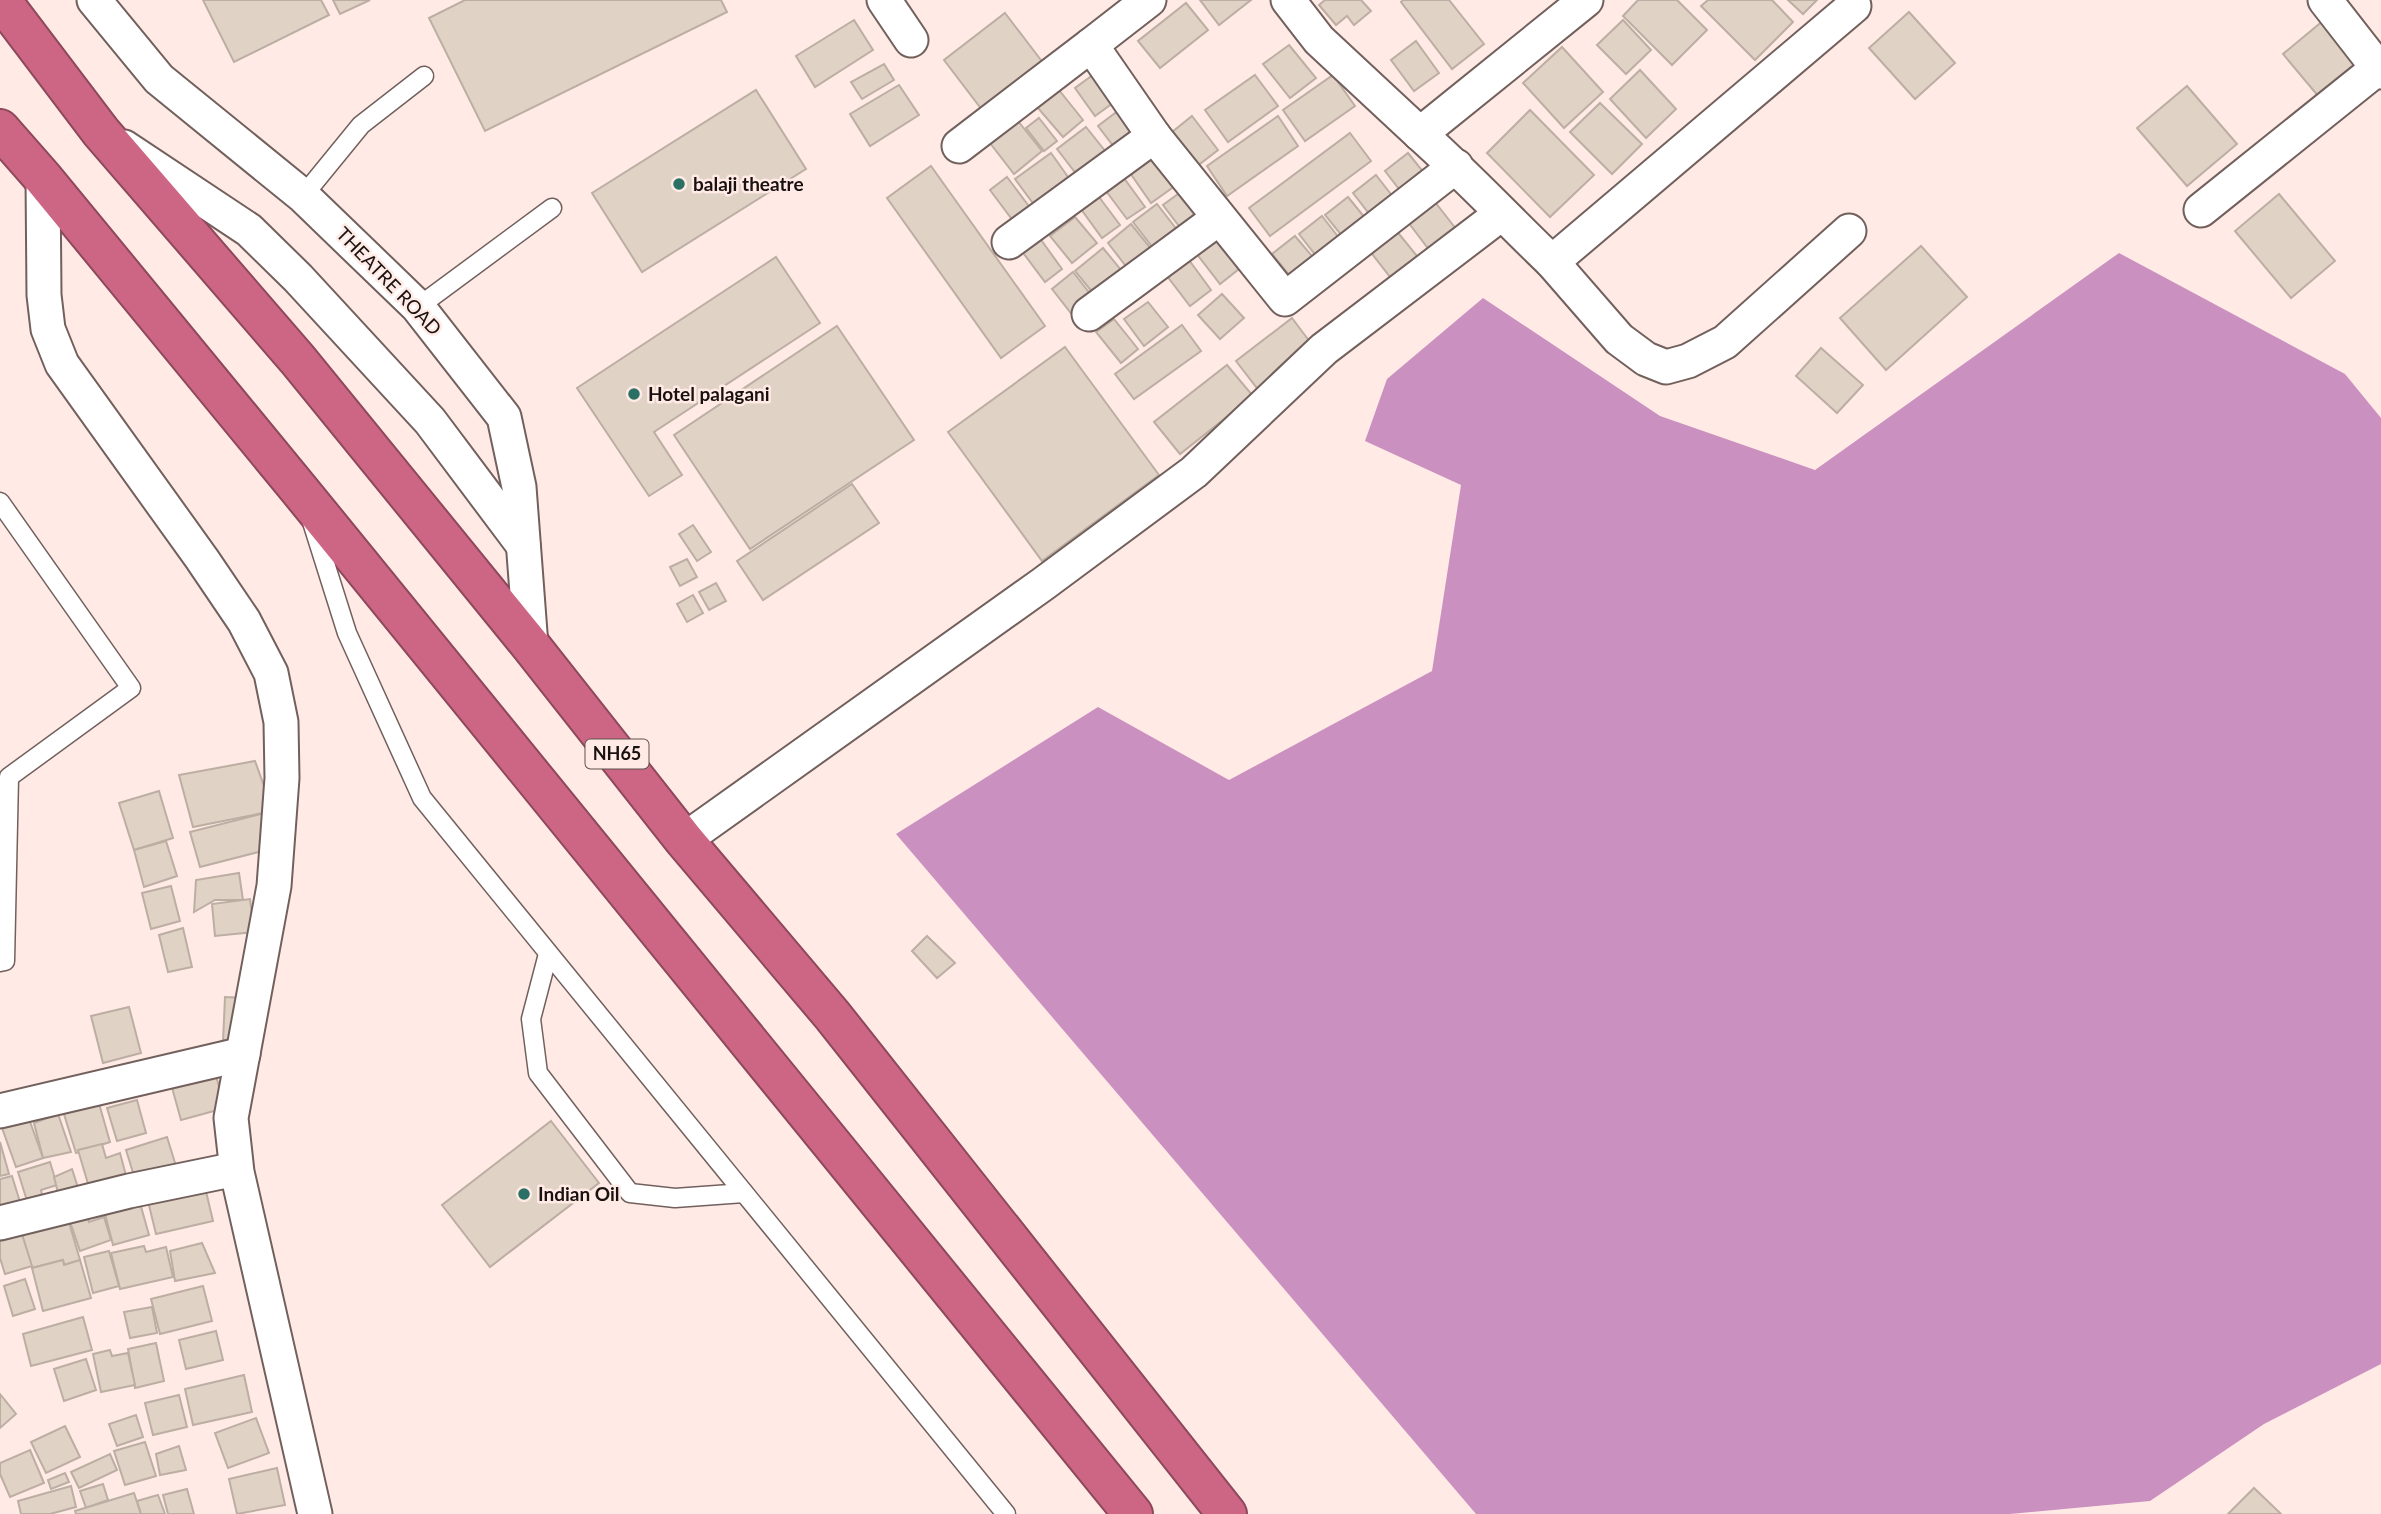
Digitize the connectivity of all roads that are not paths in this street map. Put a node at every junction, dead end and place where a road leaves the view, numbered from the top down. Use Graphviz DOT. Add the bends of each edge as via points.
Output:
graph roads {
  1 [pos="1,0"];
  2 [pos="94,0"];
  3 [pos="884,0"];
  4 [pos="1149,0"];
  5 [pos="1288,0"];
  6 [pos="1586,0"];
  7 [pos="2325,0"];
  8 [pos="1854,6"];
  9 [pos="911,40"];
  10 [pos="1091,45"];
  11 [pos="2379,70"];
  12 [pos="424,76"];
  13 [pos="0,129"];
  14 [pos="102,132"];
  15 [pos="1420,134"];
  16 [pos="1154,136"];
  17 [pos="959,146"];
  18 [pos="1456,166"];
  19 [pos="43,178"];
  20 [pos="303,195"];
  21 [pos="552,208"];
  22 [pos="2202,210"];
  23 [pos="1501,214"];
  24 [pos="1219,218"];
  25 [pos="1849,231"];
  26 [pos="1009,242"];
  27 [pos="1552,262"];
  28 [pos="418,307"];
  29 [pos="1088,314"];
  30 [pos="302,493"];
  31 [pos="0,502"];
  32 [pos="523,545"];
  33 [pos="531,646"];
  34 [pos="684,840"];
  35 [pos="548,954"];
  36 [pos="0,962"];
  37 [pos="243,1054"];
  38 [pos="0,1111"];
  39 [pos="236,1169"];
  40 [pos="744,1194"];
  41 [pos="0,1223"];
  42 [pos="315,1514"];
  43 [pos="1006,1514"];
  44 [pos="1133,1514"];
  45 [pos="1227,1514"];
  1 -- 14 [label="highway, NH65"];
  2 -- 20 [label="street, THEATRE ROAD" via="159,79"];
  3 -- 9 [label="street"];
  4 -- 10 [label="street"];
  5 -- 15 [label="street" via="1319,40"];
  6 -- 15 [label="street"];
  7 -- 11 [label="street"];
  8 -- 27 [label="street"];
  10 -- 16 [label="street"];
  10 -- 17 [label="street"];
  11 -- 22 [label="street"];
  12 -- 20 [label="lane" via="361,125"];
  13 -- 19 [label="highway"];
  14 -- 32 [label="street" via="248,230 288,268 430,421"];
  14 -- 33 [label="highway, NH65" via="298,360"];
  15 -- 18 [label="street"];
  16 -- 24 [label="street"];
  16 -- 26 [label="street"];
  18 -- 23 [label="street"];
  18 -- 24 [label="street" via="1285,299"];
  19 -- 30 [label="highway"];
  19 -- 37 [label="street" via="44,295 48,329 61,364 244,621 271,674 281,722 282,778 274,886"];
  20 -- 28 [label="street, THEATRE ROAD"];
  21 -- 28 [label="lane"];
  23 -- 27 [label="street"];
  23 -- 34 [label="street" via="1324,349 1194,472"];
  24 -- 29 [label="street"];
  25 -- 27 [label="street" via="1725,342 1666,367 1619,339"];
  28 -- 32 [label="street, THEATRE ROAD" via="504,417 519,487"];
  30 -- 35 [label="lane" via="347,633 422,798"];
  30 -- 44 [label="highway"];
  31 -- 36 [label="lane" via="131,688 9,777 5,961"];
  32 -- 33 [label="street, THEATRE ROAD"];
  33 -- 34 [label="highway, NH65"];
  34 -- 45 [label="highway, NH65" via="832,1015"];
  35 -- 40 [label="lane"];
  35 -- 40 [label="lane" via="531,1019 538,1073 631,1193 675,1198"];
  37 -- 38 [label="street"];
  37 -- 39 [label="street" via="231,1118"];
  39 -- 41 [label="street"];
  39 -- 42 [label="street"];
  40 -- 43 [label="lane"];
}
